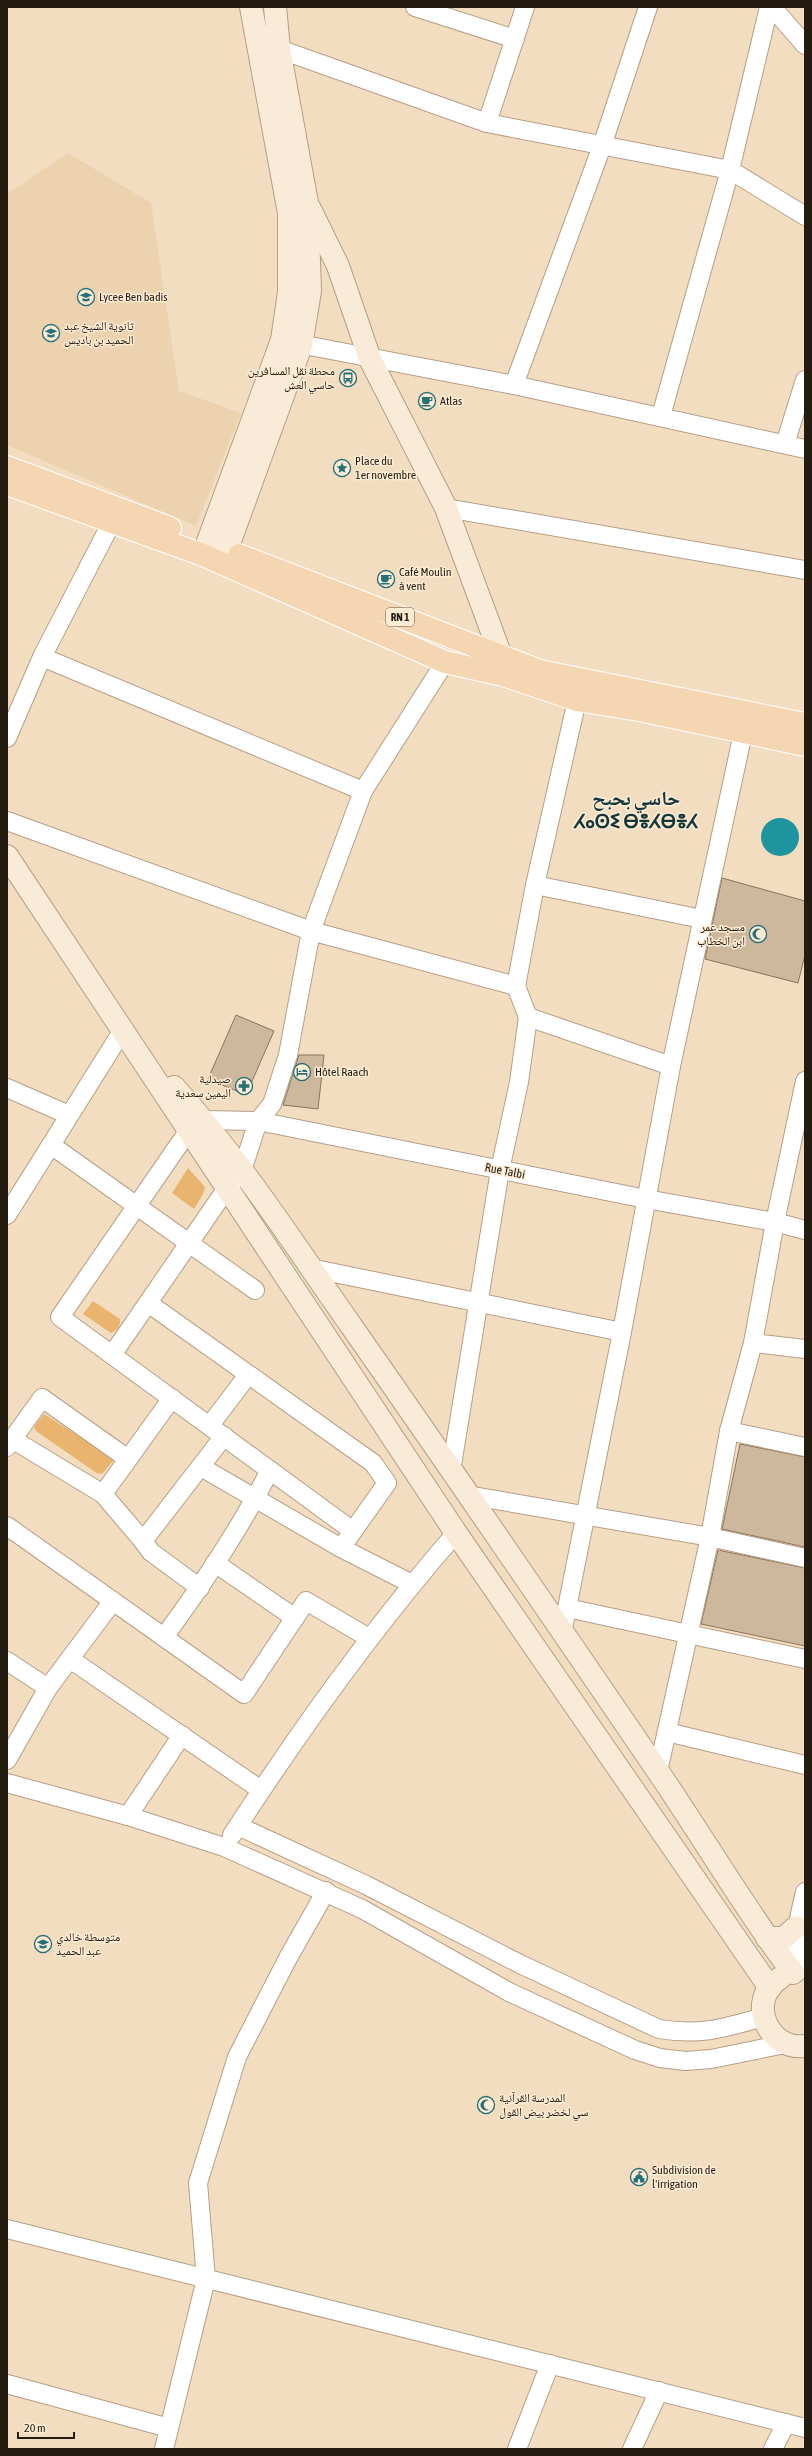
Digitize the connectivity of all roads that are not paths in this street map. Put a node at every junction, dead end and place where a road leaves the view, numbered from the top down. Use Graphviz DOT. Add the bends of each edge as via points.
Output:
graph roads {
  1 [pos="251,7"];
  2 [pos="276,7"];
  3 [pos="285,7"];
  4 [pos="415,7"];
  5 [pos="525,7"];
  6 [pos="648,7"];
  7 [pos="770,7"];
  8 [pos="441,11"];
  9 [pos="515,39"];
  10 [pos="805,45"];
  11 [pos="280,49"];
  12 [pos="487,123"];
  13 [pos="602,146"];
  14 [pos="730,170"];
  15 [pos="307,203"];
  16 [pos="805,216"];
  17 [pos="292,343"];
  18 [pos="370,359"];
  19 [pos="805,380"];
  20 [pos="514,385"];
  21 [pos="661,416"];
  22 [pos="785,444"];
  23 [pos="805,449"];
  24 [pos="7,468"];
  25 [pos="7,484"];
  26 [pos="446,508"];
  27 [pos="116,515"];
  28 [pos="205,549"];
  29 [pos="225,557"];
  30 [pos="805,570"];
  31 [pos="501,656"];
  32 [pos="42,657"];
  33 [pos="445,662"];
  34 [pos="577,700"];
  35 [pos="805,724"];
  36 [pos="743,733"];
  37 [pos="7,738"];
  38 [pos="805,745"];
  39 [pos="364,791"];
  40 [pos="7,821"];
  41 [pos="7,856"];
  42 [pos="535,885"];
  43 [pos="702,919"];
  44 [pos="311,931"];
  45 [pos="516,986"];
  46 [pos="528,1017"];
  47 [pos="123,1030"];
  48 [pos="671,1066"];
  49 [pos="805,1081"];
  50 [pos="7,1088"];
  51 [pos="70,1115"];
  52 [pos="258,1121"];
  53 [pos="196,1125"];
  54 [pos="51,1145"];
  55 [pos="500,1170"];
  56 [pos="242,1171"];
  57 [pos="228,1188"];
  58 [pos="646,1199"];
  59 [pos="136,1206"];
  60 [pos="7,1215"];
  61 [pos="775,1222"];
  62 [pos="805,1230"];
  63 [pos="189,1243"];
  64 [pos="310,1268"];
  65 [pos="255,1290"];
  66 [pos="148,1303"];
  67 [pos="479,1303"];
  68 [pos="622,1332"];
  69 [pos="753,1343"];
  70 [pos="805,1350"];
  71 [pos="112,1355"];
  72 [pos="248,1375"];
  73 [pos="172,1398"];
  74 [pos="210,1425"];
  75 [pos="729,1432"];
  76 [pos="224,1436"];
  77 [pos="10,1443"];
  78 [pos="805,1446"];
  79 [pos="128,1460"];
  80 [pos="201,1467"];
  81 [pos="270,1470"];
  82 [pos="451,1471"];
  83 [pos="103,1494"];
  84 [pos="467,1495"];
  85 [pos="255,1499"];
  86 [pos="586,1514"];
  87 [pos="7,1526"];
  88 [pos="353,1531"];
  89 [pos="456,1533"];
  90 [pos="710,1537"];
  91 [pos="143,1541"];
  92 [pos="341,1548"];
  93 [pos="805,1558"];
  94 [pos="216,1564"];
  95 [pos="412,1584"];
  96 [pos="200,1588"];
  97 [pos="113,1601"];
  98 [pos="568,1608"];
  99 [pos="295,1618"];
  100 [pos="562,1633"];
  101 [pos="689,1634"];
  102 [pos="164,1637"];
  103 [pos="369,1638"];
  104 [pos="70,1659"];
  105 [pos="805,1659"];
  106 [pos="7,1661"];
  107 [pos="48,1688"];
  108 [pos="667,1732"];
  109 [pos="182,1735"];
  110 [pos="7,1760"];
  111 [pos="805,1765"];
  112 [pos="658,1772"];
  113 [pos="7,1783"];
  114 [pos="261,1790"];
  115 [pos="128,1816"];
  116 [pos="238,1826"];
  117 [pos="224,1847"];
  118 [pos="326,1891"];
  119 [pos="805,1892"];
  120 [pos="796,1927"];
  121 [pos="767,1938"];
  122 [pos="798,1973"];
  123 [pos="770,1988"];
  124 [pos="763,2017"];
  125 [pos="795,2045"];
  126 [pos="7,2229"];
  127 [pos="206,2279"];
  128 [pos="550,2364"];
  129 [pos="7,2384"];
  130 [pos="658,2391"];
  131 [pos="786,2423"];
  132 [pos="169,2428"];
  133 [pos="805,2428"];
  134 [pos="164,2449"];
  135 [pos="517,2449"];
  136 [pos="632,2449"];
  137 [pos="774,2449"];
  1 -- 17 [label="street" via="289,214"];
  2 -- 3 [label="street"];
  2 -- 11 [label="street"];
  4 -- 8 [label="street"];
  5 -- 9 [label="street"];
  6 -- 13 [label="street"];
  7 -- 10 [label="street"];
  7 -- 14 [label="street"];
  8 -- 9 [label="street"];
  9 -- 12 [label="street"];
  11 -- 12 [label="street"];
  11 -- 15 [label="street"];
  12 -- 13 [label="street"];
  13 -- 14 [label="street"];
  13 -- 20 [label="street"];
  14 -- 16 [label="street"];
  14 -- 21 [label="street"];
  15 -- 17 [label="street" via="310,291"];
  15 -- 18 [label="street" via="338,266"];
  17 -- 18 [label="street"];
  17 -- 28 [label="street"];
  17 -- 29 [label="street"];
  18 -- 20 [label="street"];
  18 -- 26 [label="street"];
  19 -- 22 [label="street"];
  20 -- 21 [label="street"];
  21 -- 22 [label="street"];
  22 -- 23 [label="street"];
  24 -- 27 [label="main road, RN 1"];
  25 -- 27 [label="main road, RN 1"];
  26 -- 30 [label="street"];
  26 -- 31 [label="street"];
  27 -- 28 [label="main road, RN 1"];
  27 -- 32 [label="street"];
  28 -- 29 [label="main road, RN 1"];
  29 -- 31 [label="main road, RN 1"];
  29 -- 33 [label="main road, RN 1"];
  31 -- 35 [label="main road, RN 1" via="540,671"];
  32 -- 37 [label="street"];
  32 -- 39 [label="street"];
  33 -- 34 [label="main road, RN 1" via="503,675"];
  33 -- 39 [label="street"];
  34 -- 36 [label="main road, RN 1" via="638,710"];
  34 -- 42 [label="street"];
  36 -- 38 [label="main road, RN 1"];
  36 -- 43 [label="street"];
  39 -- 44 [label="street"];
  40 -- 44 [label="street"];
  41 -- 47 [label="street"];
  42 -- 43 [label="street"];
  42 -- 45 [label="street"];
  43 -- 48 [label="street"];
  44 -- 45 [label="street"];
  44 -- 52 [label="street" via="288,1055 272,1104"];
  45 -- 46 [label="street"];
  46 -- 48 [label="street"];
  46 -- 55 [label="street" via="519,1082"];
  47 -- 51 [label="street"];
  47 -- 53 [label="street"];
  48 -- 58 [label="street"];
  49 -- 61 [label="street"];
  50 -- 51 [label="street"];
  51 -- 54 [label="street"];
  52 -- 53 [label="street, Rue Talbi"];
  52 -- 55 [label="street, Rue Talbi"];
  52 -- 56 [label="street"];
  53 -- 56 [label="street"];
  53 -- 57 [label="street"];
  53 -- 59 [label="street"];
  54 -- 59 [label="street"];
  54 -- 60 [label="street"];
  55 -- 58 [label="street, Rue Talbi"];
  55 -- 67 [label="street"];
  56 -- 57 [label="street"];
  56 -- 64 [label="street"];
  57 -- 63 [label="street"];
  57 -- 89 [label="street"];
  58 -- 61 [label="street, Rue Talbi"];
  58 -- 68 [label="street"];
  59 -- 63 [label="street"];
  59 -- 71 [label="street" via="60,1316"];
  61 -- 62 [label="street, Rue Talbi"];
  61 -- 69 [label="street"];
  63 -- 65 [label="street"];
  63 -- 66 [label="street"];
  64 -- 67 [label="street"];
  64 -- 82 [label="street"];
  66 -- 71 [label="street"];
  66 -- 72 [label="street"];
  67 -- 68 [label="street"];
  67 -- 82 [label="street"];
  68 -- 86 [label="street"];
  69 -- 70 [label="street"];
  69 -- 75 [label="street"];
  71 -- 73 [label="street"];
  72 -- 74 [label="street"];
  72 -- 88 [label="street" via="373,1463 387,1483"];
  73 -- 74 [label="street"];
  73 -- 79 [label="street"];
  74 -- 76 [label="street"];
  75 -- 78 [label="street"];
  75 -- 90 [label="street"];
  76 -- 80 [label="street"];
  76 -- 81 [label="street"];
  77 -- 79 [label="street" via="42,1398"];
  77 -- 83 [label="street"];
  79 -- 83 [label="street"];
  80 -- 85 [label="street"];
  80 -- 91 [label="street"];
  81 -- 85 [label="street"];
  81 -- 88 [label="street"];
  82 -- 84 [label="street"];
  83 -- 91 [label="street"];
  84 -- 86 [label="street"];
  84 -- 100 [label="street"];
  85 -- 92 [label="street"];
  85 -- 94 [label="street"];
  86 -- 90 [label="street"];
  86 -- 98 [label="street"];
  87 -- 97 [label="street"];
  88 -- 92 [label="street"];
  89 -- 95 [label="street"];
  89 -- 123 [label="street"];
  90 -- 93 [label="street"];
  90 -- 101 [label="street"];
  91 -- 96 [label="street" via="151,1552"];
  92 -- 95 [label="street"];
  94 -- 96 [label="street"];
  94 -- 99 [label="street"];
  95 -- 103 [label="street"];
  96 -- 102 [label="street"];
  97 -- 102 [label="street"];
  97 -- 104 [label="street"];
  98 -- 100 [label="street"];
  98 -- 101 [label="street"];
  99 -- 102 [label="street" via="244,1694"];
  99 -- 103 [label="street" via="306,1601"];
  100 -- 112 [label="street"];
  101 -- 105 [label="street"];
  101 -- 108 [label="street"];
  103 -- 114 [label="street"];
  104 -- 107 [label="street"];
  104 -- 109 [label="street"];
  106 -- 107 [label="street"];
  107 -- 110 [label="street"];
  108 -- 111 [label="street"];
  108 -- 112 [label="street"];
  109 -- 114 [label="street"];
  109 -- 115 [label="street"];
  112 -- 121 [label="street"];
  113 -- 115 [label="street"];
  114 -- 116 [label="street"];
  115 -- 117 [label="street"];
  116 -- 117 [label="street"];
  116 -- 124 [label="street" via="366,1885 520,1964 659,2029 682,2033 708,2032"];
  117 -- 118 [label="street"];
  118 -- 125 [label="street" via="509,1992 635,2050 686,2061"];
  118 -- 127 [label="street" via="237,2057 198,2183"];
  119 -- 120 [label="street"];
  120 -- 121 [label="street" via="784,1938"];
  120 -- 122 [label="street"];
  121 -- 122 [label="street"];
  122 -- 123 [label="street" via="776,1981"];
  123 -- 124 [label="street" via="763,2002"];
  124 -- 125 [label="street" via="771,2033"];
  126 -- 127 [label="street"];
  127 -- 128 [label="street"];
  127 -- 132 [label="street"];
  128 -- 130 [label="street"];
  128 -- 135 [label="street"];
  129 -- 132 [label="street"];
  130 -- 131 [label="street"];
  130 -- 136 [label="street"];
  131 -- 133 [label="street"];
  131 -- 137 [label="street"];
  132 -- 134 [label="street"];
}
